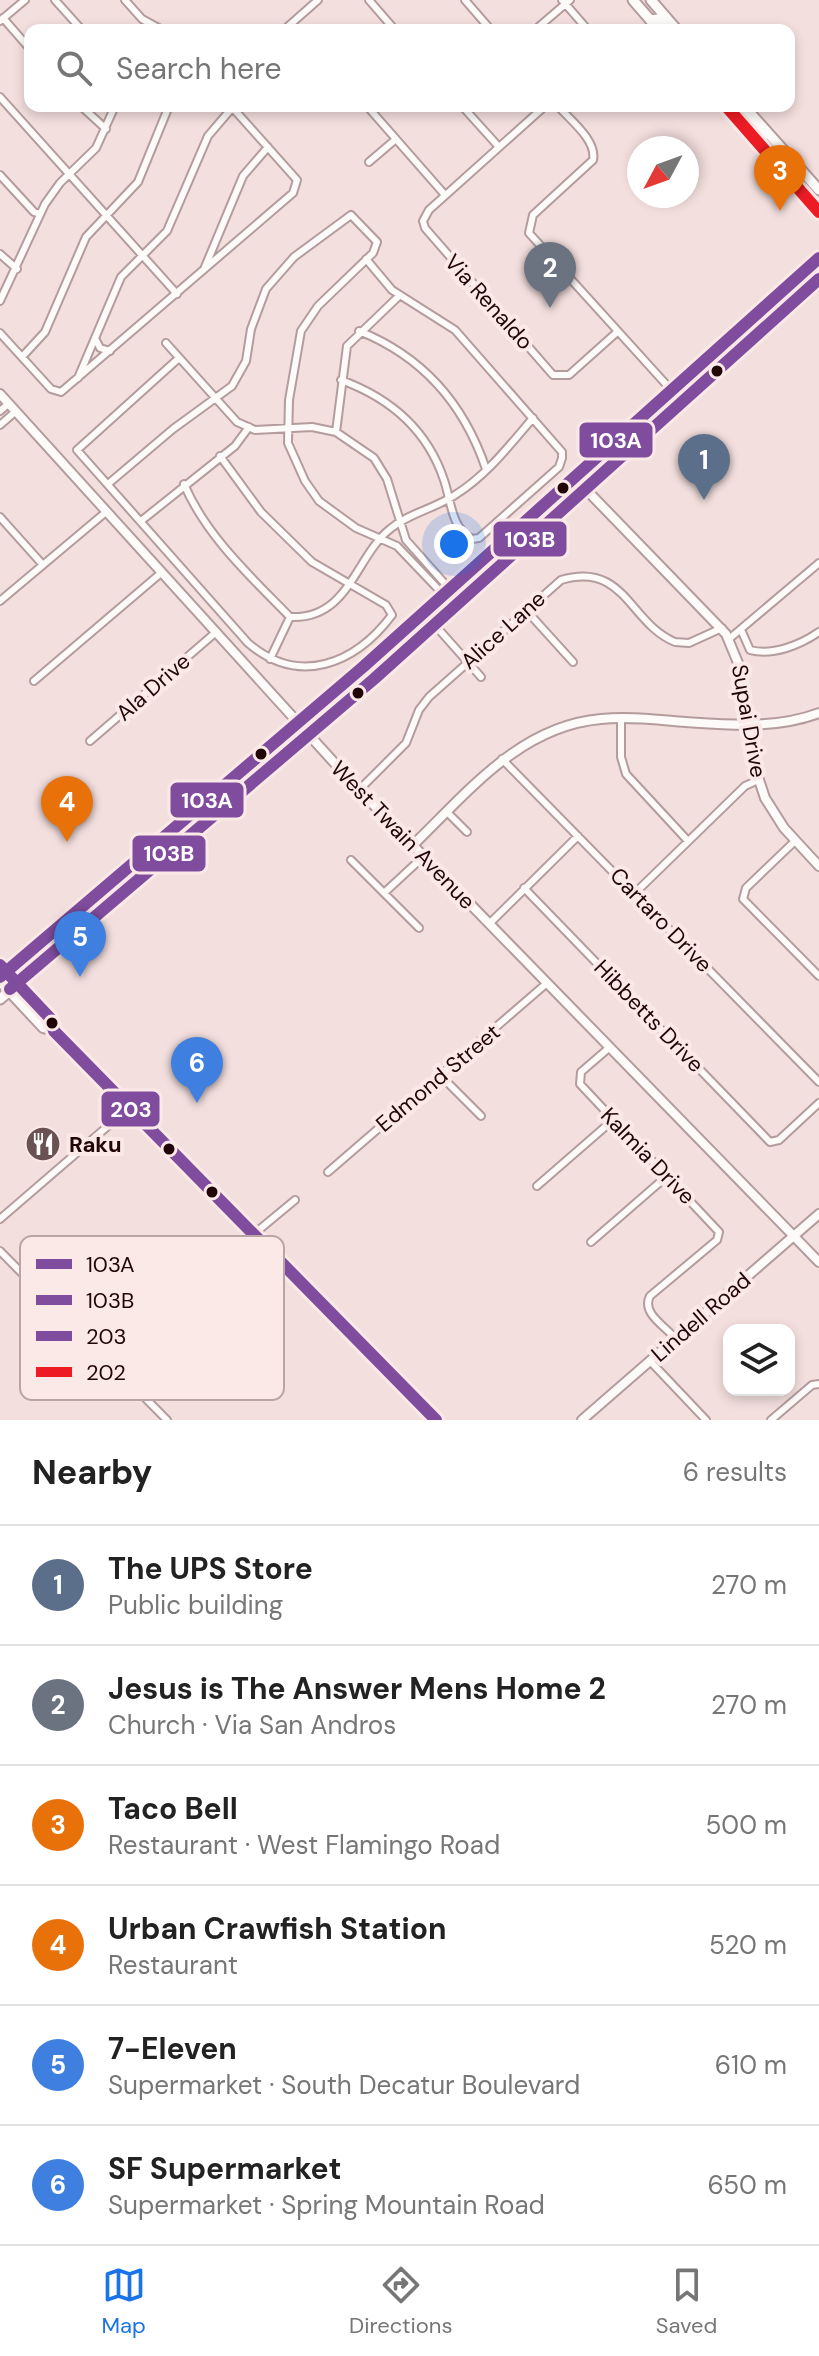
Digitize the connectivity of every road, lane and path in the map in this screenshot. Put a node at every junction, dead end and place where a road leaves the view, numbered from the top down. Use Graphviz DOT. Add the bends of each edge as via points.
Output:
graph roads {
  1 [pos="25,0"];
  2 [pos="55,0"];
  3 [pos="125,0"];
  4 [pos="318,0"];
  5 [pos="370,0"];
  6 [pos="465,0"];
  7 [pos="633,0"];
  8 [pos="651,0"];
  9 [pos="566,1"];
  10 [pos="1,20"];
  11 [pos="650,20"];
  12 [pos="293,22"];
  13 [pos="77,24"];
  14 [pos="149,24"];
  15 [pos="291,24"];
  16 [pos="390,24"];
  17 [pos="486,24"];
  18 [pos="541,24"];
  19 [pos="583,24"];
  20 [pos="654,24"];
  21 [pos="663,24"];
  22 [pos="672,24"];
  23 [pos="24,43"];
  24 [pos="0,97"];
  25 [pos="88,112"];
  26 [pos="113,112"];
  27 [pos="167,112"];
  28 [pos="228,112"];
  29 [pos="236,112"];
  30 [pos="372,112"];
  31 [pos="467,112"];
  32 [pos="538,112"];
  33 [pos="563,112"];
  34 [pos="732,112"];
  35 [pos="740,112"];
  36 [pos="749,112"];
  37 [pos="106,129"];
  38 [pos="770,135"];
  39 [pos="396,139"];
  40 [pos="268,147"];
  41 [pos="499,147"];
  42 [pos="369,162"];
  43 [pos="69,174"];
  44 [pos="0,175"];
  45 [pos="819,190"];
  46 [pos="445,195"];
  47 [pos="819,212"];
  48 [pos="40,214"];
  49 [pos="106,216"];
  50 [pos="221,230"];
  51 [pos="236,243"];
  52 [pos="0,254"];
  53 [pos="142,255"];
  54 [pos="819,258"];
  55 [pos="366,259"];
  56 [pos="17,269"];
  57 [pos="204,271"];
  58 [pos="819,282"];
  59 [pos="177,294"];
  60 [pos="400,295"];
  61 [pos="0,301"];
  62 [pos="754,316"];
  63 [pos="359,331"];
  64 [pos="0,333"];
  65 [pos="616,333"];
  66 [pos="95,338"];
  67 [pos="166,343"];
  68 [pos="110,351"];
  69 [pos="22,357"];
  70 [pos="179,358"];
  71 [pos="728,363"];
  72 [pos="78,379"];
  73 [pos="341,380"];
  74 [pos="669,391"];
  75 [pos="0,394"];
  76 [pos="214,400"];
  77 [pos="683,403"];
  78 [pos="8,404"];
  79 [pos="0,411"];
  80 [pos="15,412"];
  81 [pos="533,418"];
  82 [pos="0,425"];
  83 [pos="249,427"];
  84 [pos="288,429"];
  85 [pos="336,432"];
  86 [pos="220,456"];
  87 [pos="486,469"];
  88 [pos="573,476"];
  89 [pos="108,484"];
  90 [pos="184,484"];
  91 [pos="586,490"];
  92 [pos="449,499"];
  93 [pos="106,512"];
  94 [pos="0,517"];
  95 [pos="141,521"];
  96 [pos="399,522"];
  97 [pos="380,537"];
  98 [pos="819,563"];
  99 [pos="43,565"];
  100 [pos="161,573"];
  101 [pos="352,585"];
  102 [pos="446,592"];
  103 [pos="0,601"];
  104 [pos="525,609"];
  105 [pos="290,617"];
  106 [pos="434,624"];
  107 [pos="722,628"];
  108 [pos="819,632"];
  109 [pos="215,633"];
  110 [pos="742,634"];
  111 [pos="730,640"];
  112 [pos="415,642"];
  113 [pos="270,659"];
  114 [pos="467,662"];
  115 [pos="573,662"];
  116 [pos="481,677"];
  117 [pos="34,681"];
  118 [pos="819,713"];
  119 [pos="621,718"];
  120 [pos="297,723"];
  121 [pos="749,725"];
  122 [pos="308,735"];
  123 [pos="90,741"];
  124 [pos="502,759"];
  125 [pos="233,778"];
  126 [pos="758,780"];
  127 [pos="359,790"];
  128 [pos="447,812"];
  129 [pos="198,829"];
  130 [pos="172,830"];
  131 [pos="467,832"];
  132 [pos="578,836"];
  133 [pos="688,841"];
  134 [pos="795,841"];
  135 [pos="413,845"];
  136 [pos="424,856"];
  137 [pos="351,860"];
  138 [pos="136,861"];
  139 [pos="159,863"];
  140 [pos="819,866"];
  141 [pos="524,888"];
  142 [pos="384,893"];
  143 [pos="635,893"];
  144 [pos="102,912"];
  145 [pos="489,924"];
  146 [pos="419,928"];
  147 [pos="2,974"];
  148 [pos="819,976"];
  149 [pos="547,983"];
  150 [pos="13,988"];
  151 [pos="0,999"];
  152 [pos="610,1047"];
  153 [pos="442,1077"];
  154 [pos="819,1082"];
  155 [pos="819,1103"];
  156 [pos="130,1107"];
  157 [pos="481,1116"];
  158 [pos="613,1120"];
  159 [pos="328,1172"];
  160 [pos="667,1176"];
  161 [pos="537,1186"];
  162 [pos="295,1200"];
  163 [pos="819,1214"];
  164 [pos="0,1219"];
  165 [pos="254,1234"];
  166 [pos="793,1236"];
  167 [pos="591,1242"];
  168 [pos="0,1251"];
  169 [pos="819,1262"];
  170 [pos="284,1265"];
  171 [pos="20,1271"];
  172 [pos="676,1339"];
  173 [pos="650,1361"];
  174 [pos="818,1384"];
  175 [pos="147,1400"];
  176 [pos="167,1420"];
  177 [pos="436,1420"];
  178 [pos="582,1420"];
  179 [pos="706,1420"];
  180 [pos="771,1420"];
  1 -- 10 [label="street"];
  2 -- 13 [label="street"];
  3 -- 14 [label="street"];
  4 -- 12 [label="street"];
  5 -- 16 [label="street"];
  6 -- 17 [label="street"];
  7 -- 11 [label="main road"];
  8 -- 22 [label="main road"];
  9 -- 18 [label="street"];
  9 -- 19 [label="street"];
  10 -- 23 [label="street"];
  11 -- 20 [label="main road"];
  11 -- 21 [label="main road"];
  12 -- 15 [label="street"];
  24 -- 43 [label="street"];
  25 -- 37 [label="street"];
  26 -- 37 [label="street"];
  27 -- 49 [label="street" via="138,182"];
  28 -- 53 [label="street" via="208,136 172,223"];
  29 -- 40 [label="street"];
  30 -- 39 [label="street"];
  31 -- 41 [label="street"];
  32 -- 41 [label="street"];
  33 -- 65 [label="street" via="595,154 528,226 532,238"];
  34 -- 47 [label="main road"];
  35 -- 38 [label="main road" via="758,131"];
  36 -- 38 [label="main road"];
  37 -- 43 [label="street" via="96,148"];
  38 -- 45 [label="main road"];
  39 -- 42 [label="street"];
  39 -- 46 [label="street"];
  40 -- 50 [label="street" via="243,176"];
  40 -- 51 [label="street" via="298,188"];
  41 -- 46 [label="street"];
  43 -- 48 [label="street"];
  43 -- 49 [label="street"];
  44 -- 48 [label="street"];
  46 -- 65 [label="street, Via Renaldo" via="423,221 428,233 553,375 569,375"];
  48 -- 56 [label="street"];
  49 -- 53 [label="street"];
  49 -- 69 [label="street" via="82,244 45,332"];
  50 -- 51 [label="street"];
  50 -- 57 [label="street"];
  51 -- 57 [label="street"];
  52 -- 56 [label="street"];
  53 -- 59 [label="street"];
  53 -- 66 [label="street" via="121,277"];
  54 -- 62 [label="main road"];
  55 -- 60 [label="street"];
  55 -- 76 [label="street" via="377,242 351,215 294,257 266,289 241,376"];
  55 -- 84 [label="street" via="318,306 301,331"];
  56 -- 61 [label="street"];
  57 -- 59 [label="street"];
  58 -- 71 [label="main road"];
  59 -- 68 [label="street"];
  60 -- 63 [label="street"];
  60 -- 81 [label="street" via="455,330"];
  62 -- 71 [label="main road" via="757,325 734,346"];
  62 -- 74 [label="main road"];
  63 -- 73 [label="street" via="347,346"];
  63 -- 87 [label="street" via="430,373 465,418"];
  64 -- 69 [label="street"];
  65 -- 74 [label="street"];
  66 -- 68 [label="street" via="100,348"];
  66 -- 72 [label="street"];
  67 -- 70 [label="street"];
  68 -- 72 [label="street"];
  69 -- 72 [label="street" via="54,392"];
  70 -- 76 [label="street"];
  70 -- 89 [label="street" via="77,450"];
  71 -- 77 [label="main road"];
  73 -- 85 [label="street"];
  73 -- 92 [label="street" via="398,409 422,436"];
  74 -- 77 [label="street"];
  74 -- 88 [label="main road"];
  75 -- 78 [label="street, West Twain Avenue"];
  76 -- 83 [label="street"];
  76 -- 89 [label="street"];
  77 -- 91 [label="main road"];
  78 -- 79 [label="street"];
  78 -- 80 [label="street, West Twain Avenue"];
  80 -- 82 [label="street"];
  80 -- 93 [label="street, West Twain Avenue"];
  81 -- 87 [label="street"];
  81 -- 92 [label="street" via="562,452 559,467 479,538 467,537"];
  83 -- 84 [label="street"];
  83 -- 86 [label="street"];
  84 -- 85 [label="street"];
  84 -- 97 [label="street" via="295,461 319,501 356,528"];
  85 -- 96 [label="street" via="374,458 387,479"];
  86 -- 90 [label="street"];
  86 -- 101 [label="street" via="284,536 312,562"];
  87 -- 92 [label="street"];
  88 -- 91 [label="street, Supai Drive"];
  88 -- 102 [label="main road"];
  89 -- 95 [label="street"];
  90 -- 95 [label="street"];
  90 -- 105 [label="street" via="202,521"];
  91 -- 106 [label="main road"];
  91 -- 107 [label="street, Supai Drive"];
  92 -- 96 [label="street"];
  93 -- 99 [label="street"];
  93 -- 100 [label="street, West Twain Avenue"];
  94 -- 99 [label="street"];
  95 -- 113 [label="street" via="248,643"];
  96 -- 97 [label="street"];
  96 -- 102 [label="street" via="406,540 446,585"];
  97 -- 101 [label="street"];
  97 -- 102 [label="street"];
  98 -- 110 [label="street"];
  99 -- 103 [label="street"];
  100 -- 109 [label="street, West Twain Avenue"];
  100 -- 117 [label="street"];
  101 -- 105 [label="street" via="324,609 304,618"];
  101 -- 113 [label="street" via="386,605 392,615 382,628 328,664 292,666"];
  102 -- 112 [label="main road" via="446,601 418,628"];
  102 -- 120 [label="main road"];
  104 -- 107 [label="street, Alice Lane" via="561,580 590,575 612,584 675,642 689,643"];
  104 -- 114 [label="street, Alice Lane"];
  104 -- 115 [label="street"];
  105 -- 113 [label="street"];
  106 -- 112 [label="main road"];
  106 -- 114 [label="street"];
  107 -- 111 [label="street, Supai Drive"];
  108 -- 110 [label="street" via="791,647 760,652 750,650"];
  109 -- 120 [label="street, West Twain Avenue"];
  109 -- 123 [label="street, Ala Drive"];
  110 -- 111 [label="street"];
  111 -- 121 [label="street, Supai Drive" via="741,670"];
  112 -- 122 [label="main road"];
  114 -- 116 [label="street"];
  114 -- 127 [label="street, Alice Lane" via="429,697 406,743"];
  118 -- 121 [label="street"];
  119 -- 121 [label="street"];
  119 -- 124 [label="street" via="557,728"];
  119 -- 133 [label="street" via="626,774"];
  120 -- 122 [label="street, West Twain Avenue"];
  120 -- 125 [label="main road"];
  121 -- 126 [label="street, Supai Drive"];
  122 -- 127 [label="street, West Twain Avenue"];
  122 -- 129 [label="main road"];
  124 -- 128 [label="street"];
  124 -- 132 [label="street, Cartaro Drive"];
  125 -- 129 [label="main road" via="219,802 198,819"];
  125 -- 130 [label="main road"];
  126 -- 133 [label="street" via="745,786"];
  126 -- 134 [label="street, Supai Drive"];
  127 -- 135 [label="street, West Twain Avenue"];
  128 -- 131 [label="street"];
  128 -- 135 [label="street"];
  129 -- 139 [label="main road"];
  130 -- 138 [label="main road"];
  130 -- 139 [label="main road" via="175,838 163,849"];
  132 -- 141 [label="street"];
  132 -- 143 [label="street, Cartaro Drive"];
  133 -- 143 [label="street"];
  134 -- 140 [label="street, Supai Drive"];
  134 -- 148 [label="street" via="742,895"];
  135 -- 136 [label="street, West Twain Avenue"];
  136 -- 142 [label="street"];
  136 -- 145 [label="street, West Twain Avenue"];
  137 -- 142 [label="street"];
  138 -- 144 [label="main road" via="139,868 110,894"];
  138 -- 147 [label="main road"];
  139 -- 144 [label="main road"];
  141 -- 145 [label="street"];
  141 -- 155 [label="street, Hibbetts Drive" via="772,1143"];
  142 -- 146 [label="street"];
  143 -- 154 [label="street, Cartaro Drive"];
  144 -- 150 [label="main road"];
  145 -- 149 [label="street, West Twain Avenue"];
  147 -- 150 [label="street"];
  149 -- 152 [label="street, West Twain Avenue"];
  149 -- 153 [label="street, Edmond Street"];
  150 -- 151 [label="main road"];
  150 -- 156 [label="street" via="50,1018 54,1031"];
  152 -- 158 [label="street, Kalmia Drive" via="579,1079"];
  152 -- 166 [label="street, West Twain Avenue"];
  153 -- 157 [label="street"];
  153 -- 159 [label="street, Edmond Street"];
  156 -- 164 [label="street"];
  156 -- 165 [label="street"];
  158 -- 160 [label="street, Kalmia Drive"];
  158 -- 161 [label="street"];
  160 -- 167 [label="street"];
  160 -- 172 [label="street, Kalmia Drive" via="719,1232 717,1240 646,1303 647,1311"];
  162 -- 165 [label="street"];
  163 -- 166 [label="street, Lindell Road"];
  166 -- 169 [label="street, West Twain Avenue"];
  166 -- 172 [label="street, Lindell Road"];
  168 -- 171 [label="street"];
  170 -- 177 [label="street"];
  172 -- 173 [label="street, Lindell Road"];
  173 -- 178 [label="street, Lindell Road"];
  173 -- 179 [label="street"];
  174 -- 180 [label="street"];
  175 -- 176 [label="street"];
}
